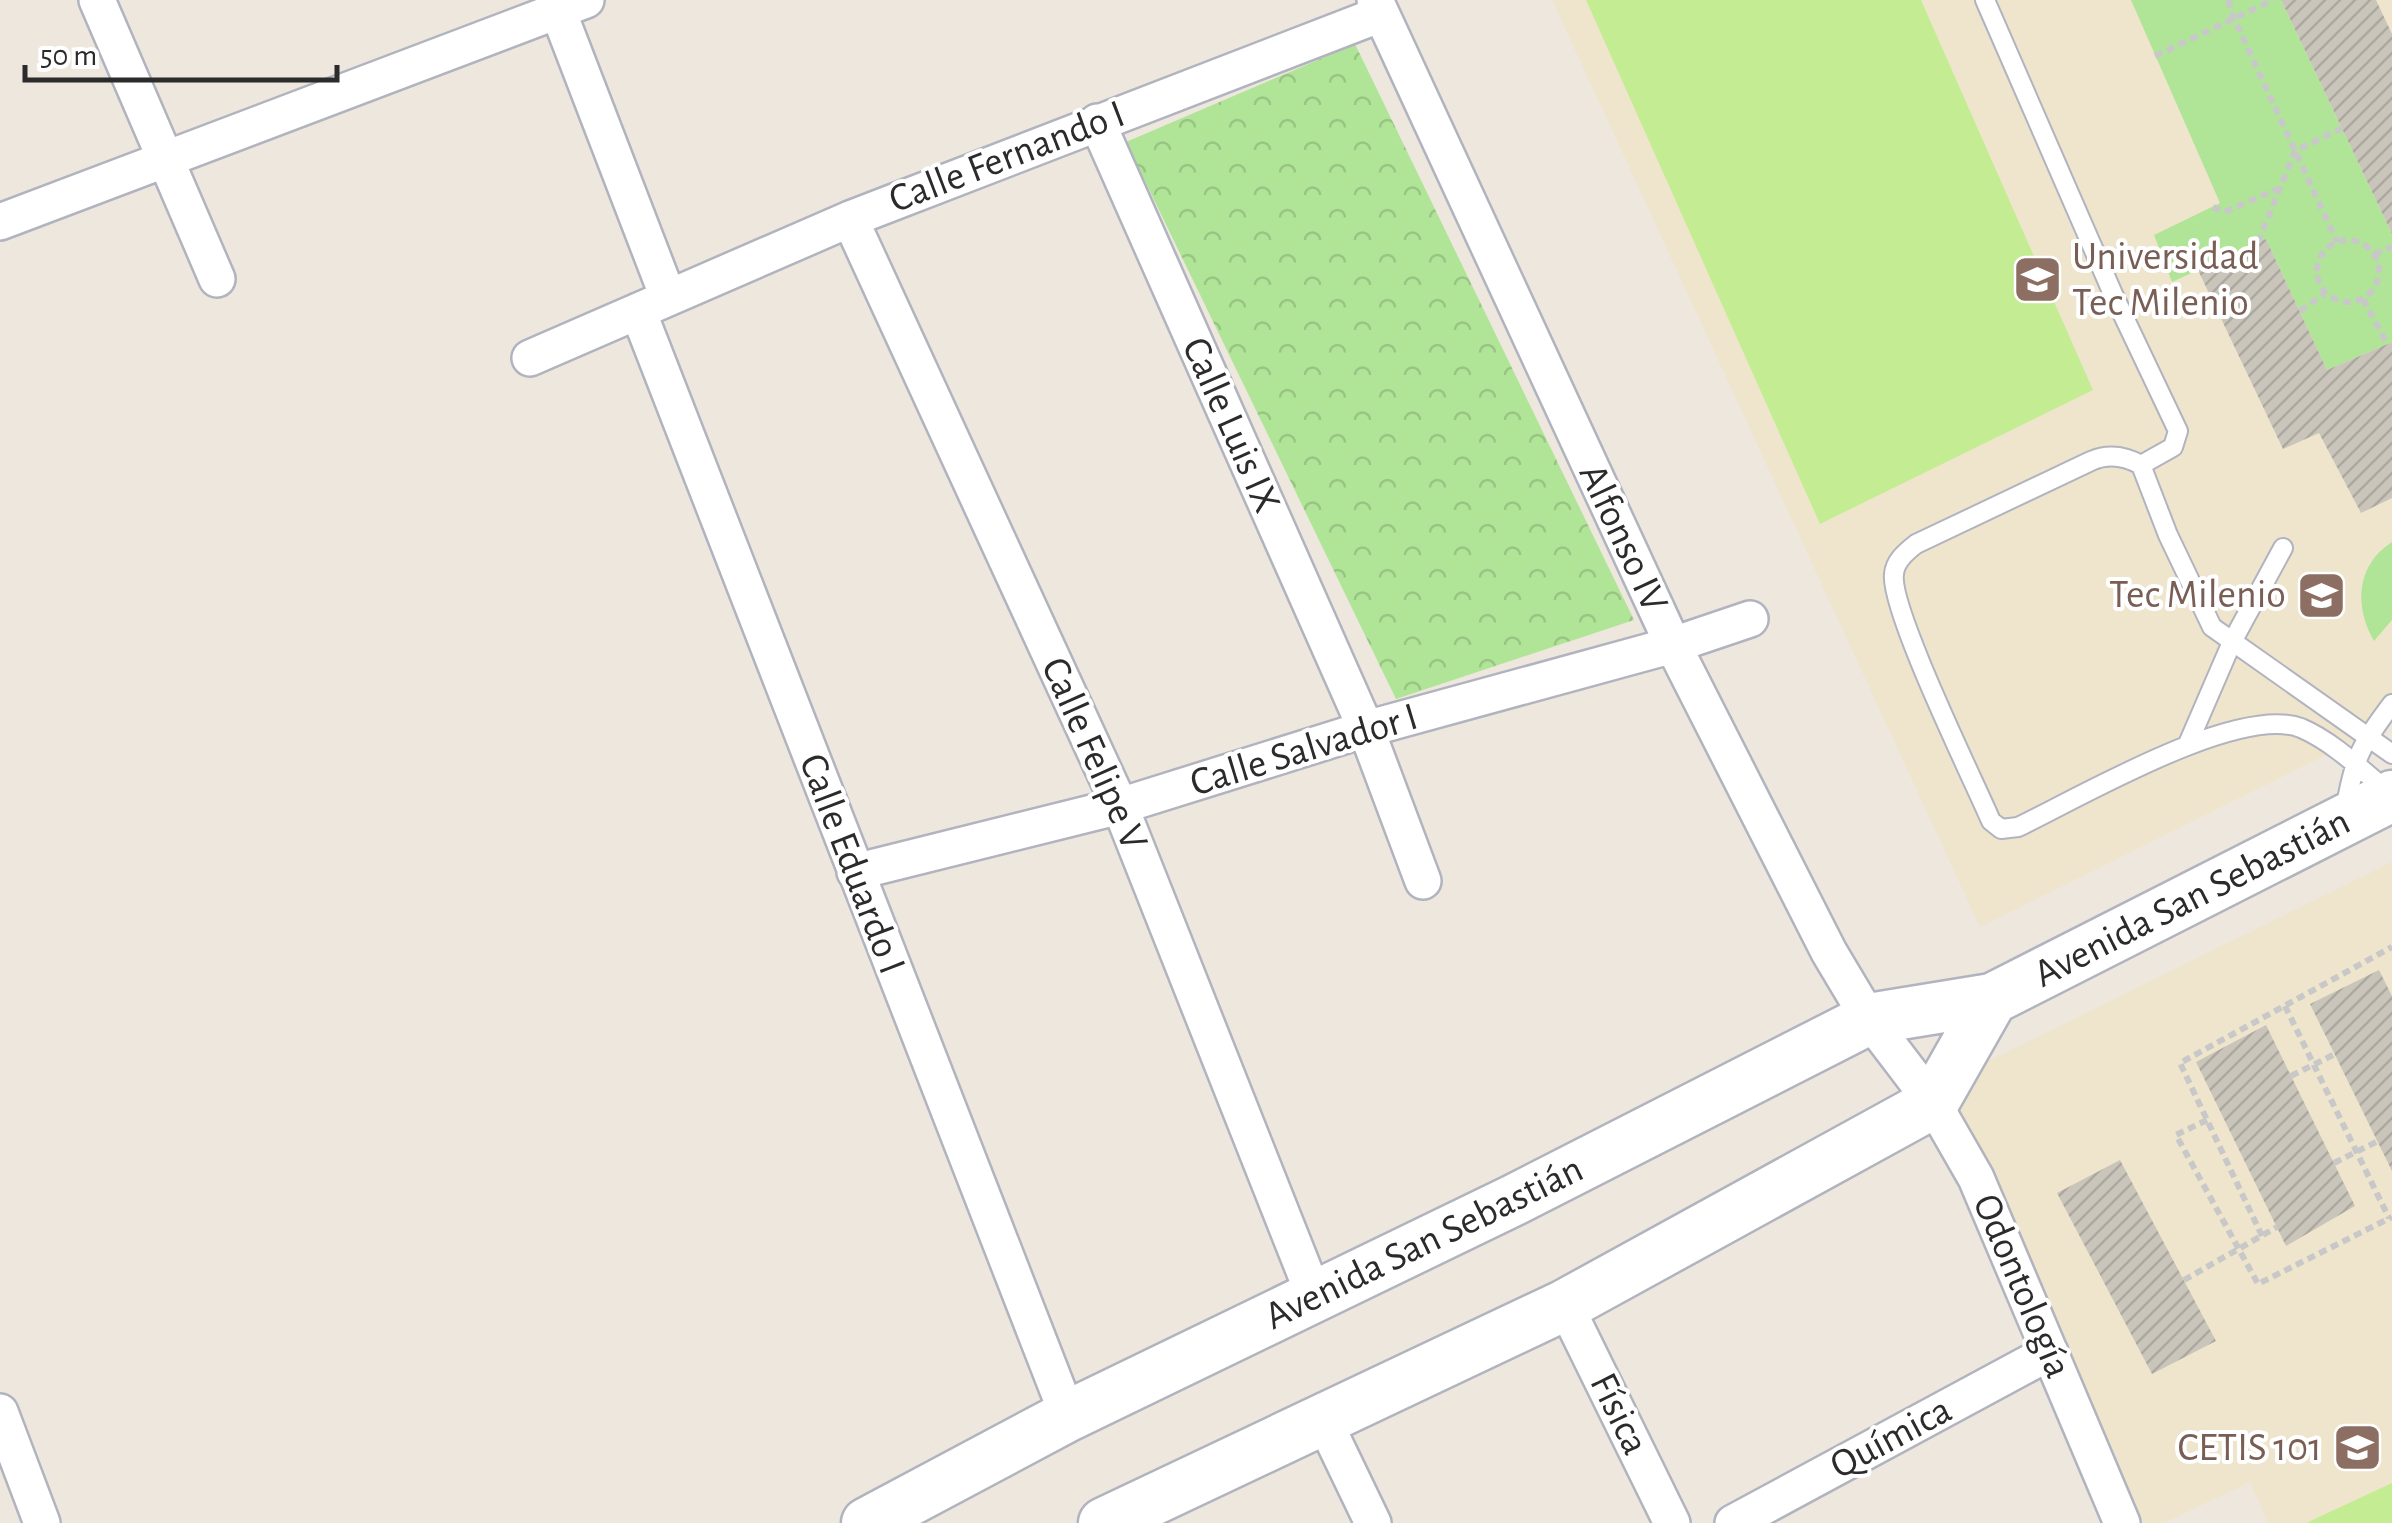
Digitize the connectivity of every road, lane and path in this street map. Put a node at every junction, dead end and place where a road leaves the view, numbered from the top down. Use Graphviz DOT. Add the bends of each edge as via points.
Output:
graph roads {
  1 [pos="98,0"];
  2 [pos="1984,0"];
  3 [pos="2228,0"];
  4 [pos="2273,0"];
  5 [pos="572,6"];
  6 [pos="1378,7"];
  7 [pos="2232,16"];
  8 [pos="2156,56"];
  9 [pos="1097,122"];
  10 [pos="2342,128"];
  11 [pos="2295,151"];
  12 [pos="163,158"];
  13 [pos="2280,188"];
  14 [pos="2213,207"];
  15 [pos="850,219"];
  16 [pos="0,222"];
  17 [pos="2258,242"];
  18 [pos="2337,242"];
  19 [pos="2392,247"];
  20 [pos="2374,254"];
  21 [pos="217,280"];
  22 [pos="2325,293"];
  23 [pos="2363,299"];
  24 [pos="653,304"];
  25 [pos="2300,311"];
  26 [pos="2388,344"];
  27 [pos="530,358"];
  28 [pos="2141,464"];
  29 [pos="2284,548"];
  30 [pos="1750,619"];
  31 [pos="2232,642"];
  32 [pos="1673,645"];
  33 [pos="2392,704"];
  34 [pos="1366,729"];
  35 [pos="2367,738"];
  36 [pos="2187,746"];
  37 [pos="2392,754"];
  38 [pos="2354,763"];
  39 [pos="2392,796"];
  40 [pos="1120,806"];
  41 [pos="2343,822"];
  42 [pos="855,872"];
  43 [pos="1423,881"];
  44 [pos="2392,947"];
  45 [pos="1992,999"];
  46 [pos="2285,1006"];
  47 [pos="1870,1019"];
  48 [pos="2334,1054"];
  49 [pos="1901,1060"];
  50 [pos="2315,1064"];
  51 [pos="2291,1076"];
  52 [pos="1933,1103"];
  53 [pos="2207,1120"];
  54 [pos="2378,1141"];
  55 [pos="2358,1152"];
  56 [pos="2334,1164"];
  57 [pos="2390,1217"];
  58 [pos="2277,1228"];
  59 [pos="2262,1236"];
  60 [pos="2239,1249"];
  61 [pos="2184,1280"];
  62 [pos="1316,1298"];
  63 [pos="1565,1305"];
  64 [pos="2050,1352"];
  65 [pos="0,1412"];
  66 [pos="1068,1416"];
  67 [pos="1323,1419"];
  68 [pos="42,1523"];
  69 [pos="868,1523"];
  70 [pos="1104,1523"];
  71 [pos="1373,1523"];
  72 [pos="1672,1523"];
  73 [pos="1733,1523"];
  74 [pos="2121,1523"];
  1 -- 12 [label="street"];
  2 -- 28 [label="lane" via="2178,431 2173,447"];
  3 -- 7 [label="path"];
  4 -- 7 [label="path"];
  5 -- 12 [label="street"];
  5 -- 24 [label="street, Calle Eduardo I"];
  6 -- 9 [label="street, Calle Fernando I"];
  6 -- 32 [label="street, Alfonso IV"];
  7 -- 8 [label="path"];
  7 -- 11 [label="path"];
  9 -- 15 [label="street, Calle Fernando I"];
  9 -- 34 [label="street, Calle Luis IX"];
  10 -- 11 [label="path"];
  11 -- 13 [label="path"];
  11 -- 18 [label="path"];
  12 -- 16 [label="street"];
  12 -- 21 [label="street"];
  13 -- 14 [label="path" via="2224,212"];
  13 -- 17 [label="path"];
  15 -- 24 [label="street, Calle Fernando I"];
  15 -- 40 [label="street, Calle Felipe V"];
  18 -- 20 [label="path" via="2358,242"];
  18 -- 22 [label="path" via="2317,265"];
  19 -- 20 [label="path"];
  20 -- 23 [label="path" via="2379,274"];
  22 -- 23 [label="path" via="2343,302"];
  22 -- 25 [label="path"];
  23 -- 26 [label="path"];
  24 -- 27 [label="street, Calle Fernando I"];
  24 -- 42 [label="street, Calle Eduardo I"];
  28 -- 31 [label="lane" via="2212,627"];
  28 -- 36 [label="lane" via="2101,456 1916,544 1894,572 1895,595 1991,821 2001,829 2018,828"];
  29 -- 31 [label="lane"];
  30 -- 32 [label="street, Calle Salvador I"];
  31 -- 35 [label="lane"];
  31 -- 36 [label="lane"];
  32 -- 34 [label="street, Calle Salvador I"];
  32 -- 47 [label="street, Alfonso IV" via="1829,952"];
  33 -- 35 [label="lane"];
  34 -- 40 [label="street, Calle Salvador I"];
  34 -- 43 [label="street, Calle Luis IX"];
  35 -- 37 [label="lane"];
  35 -- 38 [label="lane"];
  36 -- 38 [label="lane" via="2251,724 2283,724"];
  38 -- 39 [label="lane"];
  38 -- 41 [label="lane"];
  39 -- 41 [label="main road, Avenida San Sebastián"];
  40 -- 42 [label="street, Calle Salvador I"];
  40 -- 62 [label="street, Calle Felipe V"];
  41 -- 45 [label="main road, Avenida San Sebastián"];
  42 -- 66 [label="street, Calle Eduardo I"];
  44 -- 46 [label="path"];
  45 -- 47 [label="main road, Avenida San Sebastián"];
  45 -- 52 [label="main road, Avenida San Sebastián"];
  46 -- 50 [label="path"];
  46 -- 53 [label="path" via="2180,1062"];
  47 -- 49 [label="street, Alfonso IV"];
  47 -- 62 [label="main road, Avenida San Sebastián"];
  48 -- 50 [label="path"];
  49 -- 52 [label="street, Odontología"];
  50 -- 51 [label="path"];
  50 -- 55 [label="path"];
  52 -- 63 [label="main road"];
  52 -- 64 [label="street, Odontología" via="1976,1178"];
  53 -- 59 [label="path"];
  53 -- 60 [label="path" via="2176,1135"];
  54 -- 55 [label="path"];
  55 -- 56 [label="path"];
  55 -- 57 [label="path"];
  57 -- 60 [label="path" via="2258,1284"];
  58 -- 59 [label="path"];
  59 -- 60 [label="path"];
  60 -- 61 [label="path"];
  62 -- 66 [label="main road, Avenida San Sebastián"];
  63 -- 67 [label="main road"];
  63 -- 72 [label="street, Física"];
  64 -- 73 [label="street, Química"];
  64 -- 74 [label="street, Odontología"];
  65 -- 68 [label="street"];
  66 -- 69 [label="main road, Avenida San Sebastián"];
  67 -- 70 [label="main road"];
  67 -- 71 [label="street"];
}
